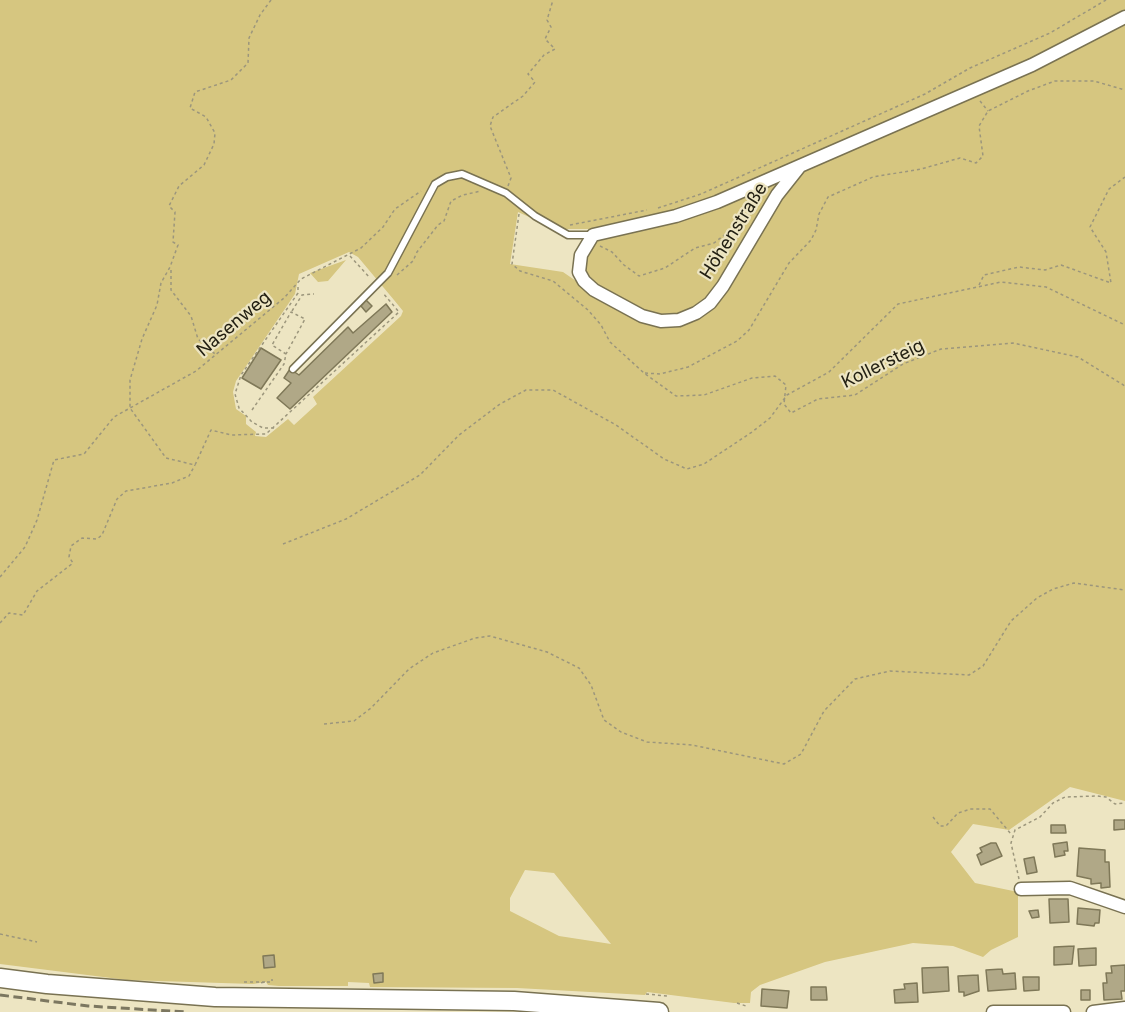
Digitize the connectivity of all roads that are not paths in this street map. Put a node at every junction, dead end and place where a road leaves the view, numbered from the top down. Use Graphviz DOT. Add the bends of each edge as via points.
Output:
graph roads {
  1 [pos="1125,17"];
  2 [pos="800,166"];
  3 [pos="593,235"];
  4 [pos="293,369"];
  5 [pos="1021,889"];
  6 [pos="1125,907"];
  7 [pos="0,978"];
  8 [pos="660,1000"];
  9 [pos="1125,1008"];
  10 [pos="993,1012"];
  11 [pos="1064,1012"];
  12 [pos="1093,1012"];
  1 -- 2 [label="street, Höhenstraße" via="1023,69"];
  2 -- 3 [label="street, Höhenstraße" via="676,216"];
  2 -- 3 [label="street, Höhenstraße" via="777,195 710,303 680,320 642,316 604,297 584,281 579,272 581,255"];
  3 -- 4 [label="lane" via="568,235 506,193 455,174 435,184 388,273"];
  5 -- 6 [label="street" via="1070,888"];
  7 -- 8 [label="main road" via="215,997"];
  9 -- 12 [label="street"];
  10 -- 11 [label="street"];
}
